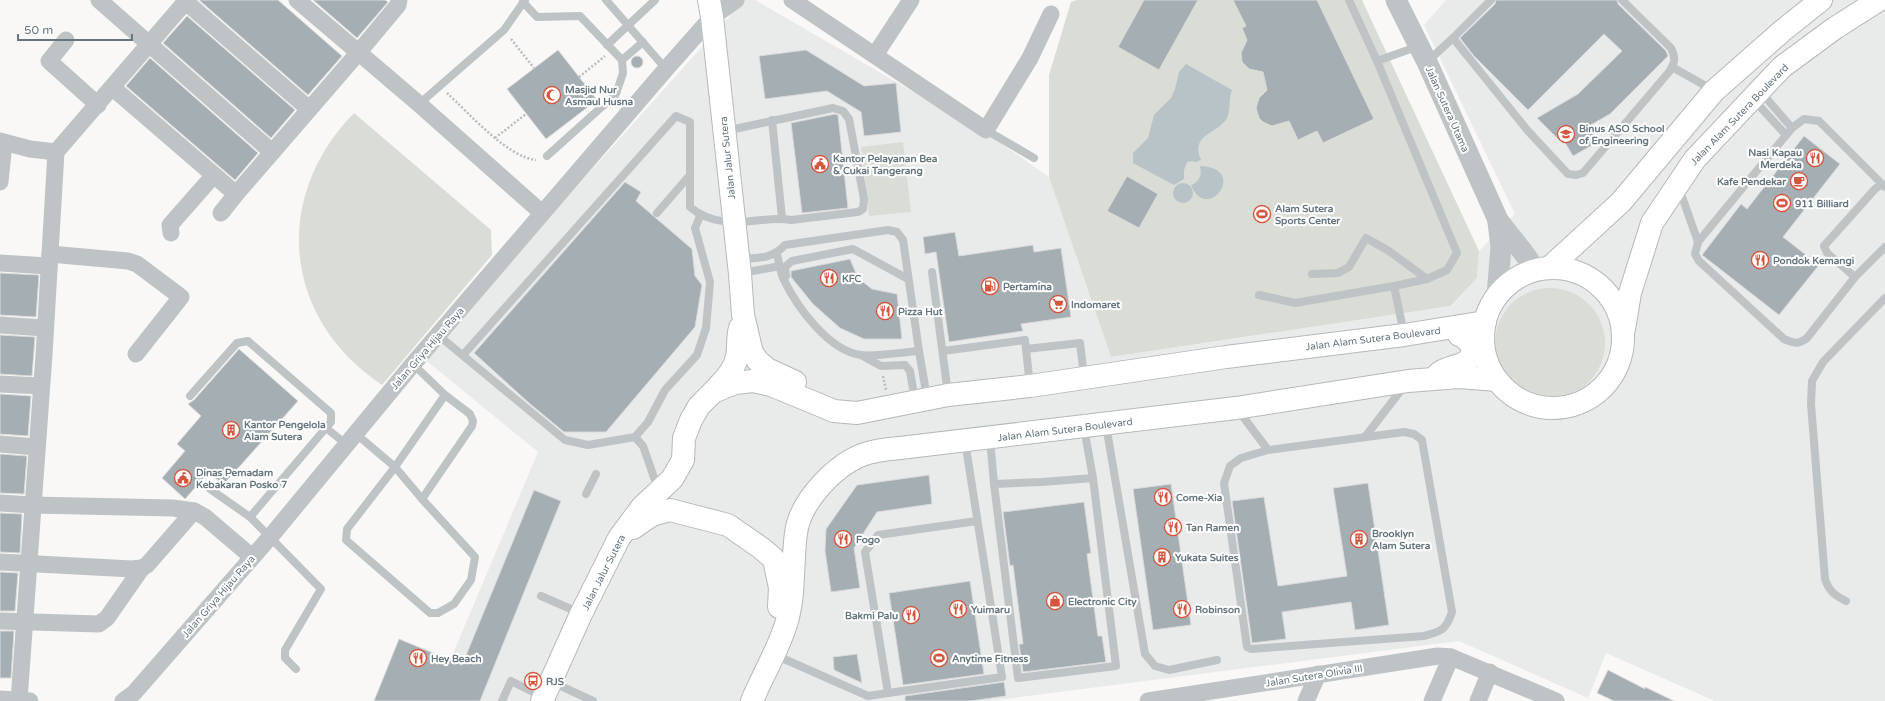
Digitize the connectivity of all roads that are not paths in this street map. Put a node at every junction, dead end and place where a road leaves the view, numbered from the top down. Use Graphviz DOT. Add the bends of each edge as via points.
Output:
graph roads {
  1 [pos="99,0"];
  2 [pos="297,0"];
  3 [pos="399,0"];
  4 [pos="606,0"];
  5 [pos="655,0"];
  6 [pos="736,0"];
  7 [pos="911,0"];
  8 [pos="1349,0"];
  9 [pos="1396,0"];
  10 [pos="1491,0"];
  11 [pos="1622,0"];
  12 [pos="1879,0"];
  13 [pos="187,1"];
  14 [pos="524,1"];
  15 [pos="794,1"];
  16 [pos="1811,5"];
  17 [pos="710,9"];
  18 [pos="1051,14"];
  19 [pos="628,25"];
  20 [pos="1453,38"];
  21 [pos="66,40"];
  22 [pos="643,42"];
  23 [pos="148,45"];
  24 [pos="609,48"];
  25 [pos="358,53"];
  26 [pos="1423,54"];
  27 [pos="875,55"];
  28 [pos="622,60"];
  29 [pos="1377,61"];
  30 [pos="1672,67"];
  31 [pos="666,69"];
  32 [pos="113,88"];
  33 [pos="1714,91"];
  34 [pos="1756,94"];
  35 [pos="419,104"];
  36 [pos="98,105"];
  37 [pos="309,109"];
  38 [pos="772,120"];
  39 [pos="1792,128"];
  40 [pos="986,130"];
  41 [pos="724,131"];
  42 [pos="1786,135"];
  43 [pos="2,142"];
  44 [pos="56,152"];
  45 [pos="272,152"];
  46 [pos="547,156"];
  47 [pos="1034,158"];
  48 [pos="214,175"];
  49 [pos="690,176"];
  50 [pos="0,182"];
  51 [pos="1677,184"];
  52 [pos="1883,185"];
  53 [pos="236,194"];
  54 [pos="221,213"];
  55 [pos="542,213"];
  56 [pos="657,213"];
  57 [pos="700,216"];
  58 [pos="782,218"];
  59 [pos="1498,220"];
  60 [pos="734,223"];
  61 [pos="171,233"];
  62 [pos="1698,242"];
  63 [pos="1885,247"];
  64 [pos="777,254"];
  65 [pos="49,260"];
  66 [pos="0,263"];
  67 [pos="739,266"];
  68 [pos="780,266"];
  69 [pos="1542,269"];
  70 [pos="932,272"];
  71 [pos="1312,274"];
  72 [pos="1855,277"];
  73 [pos="908,279"];
  74 [pos="1427,279"];
  75 [pos="1394,286"];
  76 [pos="1259,295"];
  77 [pos="1497,296"];
  78 [pos="1885,298"];
  79 [pos="798,305"];
  80 [pos="743,316"];
  81 [pos="1485,322"];
  82 [pos="0,325"];
  83 [pos="44,328"];
  84 [pos="1436,330"];
  85 [pos="1624,332"];
  86 [pos="438,335"];
  87 [pos="1404,335"];
  88 [pos="1026,349"];
  89 [pos="919,351"];
  90 [pos="943,351"];
  91 [pos="136,354"];
  92 [pos="463,355"];
  93 [pos="861,355"];
  94 [pos="413,364"];
  95 [pos="1084,378"];
  96 [pos="1432,379"];
  97 [pos="1497,380"];
  98 [pos="1408,381"];
  99 [pos="0,384"];
  100 [pos="40,386"];
  101 [pos="1030,386"];
  102 [pos="713,392"];
  103 [pos="445,394"];
  104 [pos="948,395"];
  105 [pos="190,396"];
  106 [pos="921,400"];
  107 [pos="1236,408"];
  108 [pos="834,411"];
  109 [pos="1106,424"];
  110 [pos="1084,427"];
  111 [pos="326,428"];
  112 [pos="635,437"];
  113 [pos="1365,437"];
  114 [pos="990,438"];
  115 [pos="350,439"];
  116 [pos="965,440"];
  117 [pos="0,444"];
  118 [pos="36,447"];
  119 [pos="1268,450"];
  120 [pos="396,467"];
  121 [pos="596,474"];
  122 [pos="1093,478"];
  123 [pos="994,484"];
  124 [pos="210,489"];
  125 [pos="659,492"];
  126 [pos="586,494"];
  127 [pos="422,499"];
  128 [pos="0,503"];
  129 [pos="32,505"];
  130 [pos="194,511"];
  131 [pos="250,517"];
  132 [pos="977,521"];
  133 [pos="271,536"];
  134 [pos="619,538"];
  135 [pos="252,557"];
  136 [pos="0,562"];
  137 [pos="28,564"];
  138 [pos="142,568"];
  139 [pos="542,596"];
  140 [pos="1846,601"];
  141 [pos="581,614"];
  142 [pos="0,621"];
  143 [pos="24,623"];
  144 [pos="774,655"];
  145 [pos="1451,657"];
  146 [pos="1217,660"];
  147 [pos="296,669"];
  148 [pos="1490,672"];
  149 [pos="1318,674"];
  150 [pos="760,681"];
  151 [pos="545,693"];
  152 [pos="888,693"];
  153 [pos="0,698"];
  154 [pos="1176,699"];
  155 [pos="25,700"];
  156 [pos="123,701"];
  157 [pos="502,701"];
  158 [pos="593,701"];
  159 [pos="752,701"];
  160 [pos="1148,701"];
  161 [pos="1306,701"];
  162 [pos="1432,701"];
  163 [pos="1478,701"];
  164 [pos="1556,701"];
  1 -- 23 [label="street"];
  2 -- 25 [label="street"];
  3 -- 25 [label="street" via="398,5"];
  4 -- 19 [label="lane"];
  5 -- 19 [label="lane"];
  6 -- 17 [label="street, Jalan Griya Hijau Raya"];
  7 -- 27 [label="street"];
  8 -- 29 [label="lane"];
  9 -- 26 [label="street, Jalan Sutera Utama"];
  10 -- 20 [label="lane"];
  11 -- 30 [label="lane" via="1671,48 1675,55"];
  12 -- 34 [label="main road, Jalan Alam Sutera Boulevard" via="1835,28 1782,68"];
  13 -- 23 [label="street"];
  13 -- 37 [label="street"];
  14 -- 24 [label="lane" via="537,17 580,16"];
  14 -- 35 [label="lane" via="504,30"];
  15 -- 27 [label="street"];
  16 -- 33 [label="main road"];
  17 -- 31 [label="street, Jalan Griya Hijau Raya"];
  17 -- 41 [label="main road, Jalan Jalur Sutera"];
  18 -- 40 [label="street" via="1030,58"];
  19 -- 22 [label="lane"];
  19 -- 24 [label="lane"];
  20 -- 26 [label="lane"];
  20 -- 30 [label="lane" via="1528,132 1568,174 1583,174"];
  21 -- 36 [label="street" via="49,61"];
  22 -- 28 [label="lane"];
  22 -- 31 [label="lane"];
  23 -- 32 [label="street"];
  23 -- 45 [label="street"];
  24 -- 28 [label="lane"];
  25 -- 35 [label="street"];
  25 -- 37 [label="street"];
  26 -- 29 [label="lane"];
  26 -- 59 [label="street, Jalan Sutera Utama"];
  27 -- 40 [label="street"];
  28 -- 46 [label="lane" via="623,73 616,94"];
  29 -- 74 [label="lane" via="1457,253 1447,270"];
  30 -- 33 [label="lane"];
  31 -- 55 [label="street, Jalan Griya Hijau Raya"];
  32 -- 36 [label="street"];
  32 -- 48 [label="street"];
  33 -- 69 [label="main road" via="1621,202"];
  34 -- 39 [label="lane"];
  34 -- 42 [label="lane"];
  34 -- 51 [label="main road, Jalan Alam Sutera Boulevard" via="1695,159"];
  35 -- 55 [label="street"];
  36 -- 44 [label="street"];
  37 -- 45 [label="street"];
  38 -- 41 [label="lane"];
  38 -- 58 [label="lane"];
  38 -- 58 [label="lane" via="833,108 843,111 849,119 864,199 864,207 858,212 791,220"];
  39 -- 42 [label="lane"];
  39 -- 52 [label="lane" via="1804,119 1819,121"];
  40 -- 47 [label="lane"];
  41 -- 60 [label="main road, Jalan Jalur Sutera"];
  42 -- 62 [label="lane"];
  43 -- 44 [label="street"];
  43 -- 50 [label="street"];
  44 -- 65 [label="street"];
  45 -- 53 [label="street"];
  48 -- 53 [label="street"];
  48 -- 61 [label="street" via="170,225"];
  49 -- 56 [label="lane"];
  49 -- 57 [label="lane" via="690,207"];
  49 -- 92 [label="lane" via="690,122 676,116"];
  51 -- 62 [label="lane"];
  51 -- 85 [label="main road, Jalan Alam Sutera Boulevard" via="1652,223 1630,293"];
  52 -- 72 [label="lane" via="1870,194 1824,246 1827,253"];
  53 -- 54 [label="street"];
  55 -- 86 [label="street, Jalan Griya Hijau Raya"];
  57 -- 60 [label="lane"];
  57 -- 112 [label="lane" via="695,228 710,282 706,328 697,355 665,390 648,422"];
  58 -- 60 [label="lane"];
  59 -- 69 [label="street, Jalan Sutera Utama" via="1513,242"];
  59 -- 77 [label="street, Jalan Sutera Utama" via="1501,247"];
  60 -- 67 [label="main road, Jalan Jalur Sutera"];
  62 -- 72 [label="lane" via="1695,254 1699,261 1784,339 1793,343 1800,343 1807,338"];
  63 -- 72 [label="lane"];
  64 -- 67 [label="lane" via="755,258"];
  64 -- 68 [label="lane"];
  64 -- 73 [label="lane" via="786,245 888,230 897,232 903,240"];
  65 -- 66 [label="street"];
  65 -- 83 [label="street"];
  65 -- 91 [label="street" via="137,264 181,297"];
  67 -- 68 [label="lane"];
  67 -- 80 [label="main road, Jalan Jalur Sutera"];
  68 -- 79 [label="lane"];
  69 -- 77 [label="main road" via="1514,280"];
  69 -- 85 [label="main road" via="1571,270 1591,279 1607,293 1618,311"];
  70 -- 90 [label="lane" via="943,323"];
  71 -- 74 [label="lane" via="1338,273 1349,267 1366,238 1389,250"];
  73 -- 79 [label="lane" via="853,249 792,261 785,267 785,274 800,299"];
  73 -- 89 [label="lane"];
  74 -- 75 [label="lane"];
  75 -- 76 [label="lane" via="1295,303"];
  75 -- 87 [label="lane"];
  77 -- 81 [label="main road"];
  78 -- 140 [label="lane" via="1823,362 1812,381 1811,404 1825,579 1828,589"];
  79 -- 93 [label="lane" via="814,326 830,339 849,352"];
  80 -- 102 [label="main road, Jalan Jalur Sutera" via="733,369"];
  80 -- 108 [label="main road, Jalan Jalur Sutera" via="752,353 758,361 767,369 789,378 808,390"];
  81 -- 84 [label="main road, Jalan Alam Sutera Boulevard"];
  81 -- 97 [label="main road" via="1484,352"];
  82 -- 83 [label="street"];
  83 -- 100 [label="street"];
  84 -- 87 [label="main road, Jalan Alam Sutera Boulevard"];
  84 -- 96 [label="main road" via="1466,338 1472,347 1469,359 1443,370"];
  85 -- 97 [label="main road" via="1621,358 1609,381 1590,398 1578,403 1566,407 1540,407 1516,398"];
  86 -- 92 [label="lane"];
  86 -- 94 [label="street, Jalan Griya Hijau Raya"];
  87 -- 95 [label="main road, Jalan Alam Sutera Boulevard"];
  88 -- 90 [label="lane" via="1025,340"];
  88 -- 95 [label="lane" via="1080,343"];
  88 -- 101 [label="lane"];
  89 -- 93 [label="lane"];
  89 -- 106 [label="lane"];
  90 -- 104 [label="lane"];
  92 -- 112 [label="lane" via="565,440 588,445"];
  93 -- 106 [label="lane" via="881,366 905,366 910,371"];
  94 -- 103 [label="lane"];
  94 -- 115 [label="street, Jalan Griya Hijau Raya"];
  95 -- 101 [label="main road, Jalan Alam Sutera Boulevard"];
  96 -- 97 [label="main road, Jalan Alam Sutera Boulevard" via="1459,377"];
  96 -- 98 [label="main road, Jalan Alam Sutera Boulevard"];
  98 -- 107 [label="main road, Jalan Alam Sutera Boulevard"];
  98 -- 113 [label="lane"];
  99 -- 100 [label="street"];
  100 -- 118 [label="street"];
  101 -- 104 [label="main road, Jalan Alam Sutera Boulevard"];
  102 -- 108 [label="main road, Jalan Jalur Sutera" via="735,383 753,381 771,385"];
  102 -- 125 [label="main road, Jalan Jalur Sutera" via="699,406 691,420 684,438 683,460 672,479"];
  103 -- 120 [label="lane"];
  103 -- 127 [label="lane" via="470,414 472,426"];
  104 -- 106 [label="main road, Jalan Alam Sutera Boulevard"];
  105 -- 111 [label="lane" via="237,343 248,341 331,413 331,422"];
  106 -- 108 [label="main road, Jalan Alam Sutera Boulevard" via="857,413"];
  107 -- 109 [label="main road, Jalan Alam Sutera Boulevard"];
  107 -- 119 [label="lane"];
  109 -- 110 [label="main road, Jalan Alam Sutera Boulevard"];
  109 -- 146 [label="lane" via="1145,654 1154,666 1169,670"];
  110 -- 114 [label="main road, Jalan Alam Sutera Boulevard"];
  110 -- 122 [label="lane"];
  111 -- 115 [label="lane"];
  111 -- 131 [label="lane"];
  112 -- 125 [label="lane" via="642,446"];
  113 -- 119 [label="lane"];
  113 -- 119 [label="lane" via="1404,432 1414,434 1422,440 1452,612 1448,626 1438,632 1424,636 1251,650 1247,646 1224,483 1230,466 1241,458"];
  114 -- 116 [label="main road, Jalan Alam Sutera Boulevard"];
  114 -- 123 [label="lane"];
  115 -- 120 [label="lane"];
  115 -- 133 [label="street, Jalan Griya Hijau Raya"];
  116 -- 132 [label="lane"];
  116 -- 144 [label="main road, Jalan Alam Sutera Boulevard" via="867,453 840,466 817,490 802,514 796,532 791,599 787,620"];
  117 -- 118 [label="street"];
  118 -- 129 [label="street"];
  120 -- 127 [label="lane"];
  120 -- 127 [label="lane" via="347,529 346,540 430,613 438,613 454,604 471,580 475,557"];
  121 -- 126 [label="lane"];
  122 -- 123 [label="lane"];
  122 -- 123 [label="lane" via="1116,666 1018,678"];
  124 -- 131 [label="lane"];
  125 -- 134 [label="main road, Jalan Jalur Sutera" via="642,507"];
  128 -- 129 [label="street"];
  129 -- 130 [label="street" via="173,508"];
  129 -- 137 [label="street"];
  130 -- 135 [label="street" via="205,517"];
  130 -- 138 [label="street"];
  131 -- 133 [label="lane"];
  132 -- 152 [label="lane" via="878,535 865,552"];
  132 -- 152 [label="lane" via="1002,677"];
  133 -- 135 [label="street, Jalan Griya Hijau Raya"];
  133 -- 147 [label="lane" via="321,589 285,650 285,658"];
  134 -- 141 [label="main road, Jalan Jalur Sutera"];
  134 -- 150 [label="main road" via="652,515 670,510 728,525 774,559 780,588 779,613 761,653"];
  135 -- 156 [label="street, Jalan Griya Hijau Raya" via="134,693"];
  136 -- 137 [label="street"];
  137 -- 138 [label="street"];
  137 -- 143 [label="street"];
  138 -- 143 [label="street" via="107,618 99,624"];
  139 -- 141 [label="lane"];
  141 -- 151 [label="main road, Jalan Jalur Sutera"];
  142 -- 143 [label="street"];
  143 -- 155 [label="street"];
  144 -- 150 [label="main road"];
  144 -- 152 [label="lane" via="868,696"];
  145 -- 148 [label="street"];
  145 -- 149 [label="street, Jalan Sutera Olivia III" via="1438,656"];
  145 -- 162 [label="street"];
  148 -- 163 [label="street"];
  148 -- 164 [label="street"];
  149 -- 154 [label="street, Jalan Sutera Olivia III"];
  149 -- 161 [label="street"];
  150 -- 159 [label="main road"];
  151 -- 157 [label="lane" via="511,681"];
  151 -- 158 [label="lane"];
  153 -- 155 [label="street"];
  154 -- 160 [label="street, Jalan Sutera Olivia III"];
}
